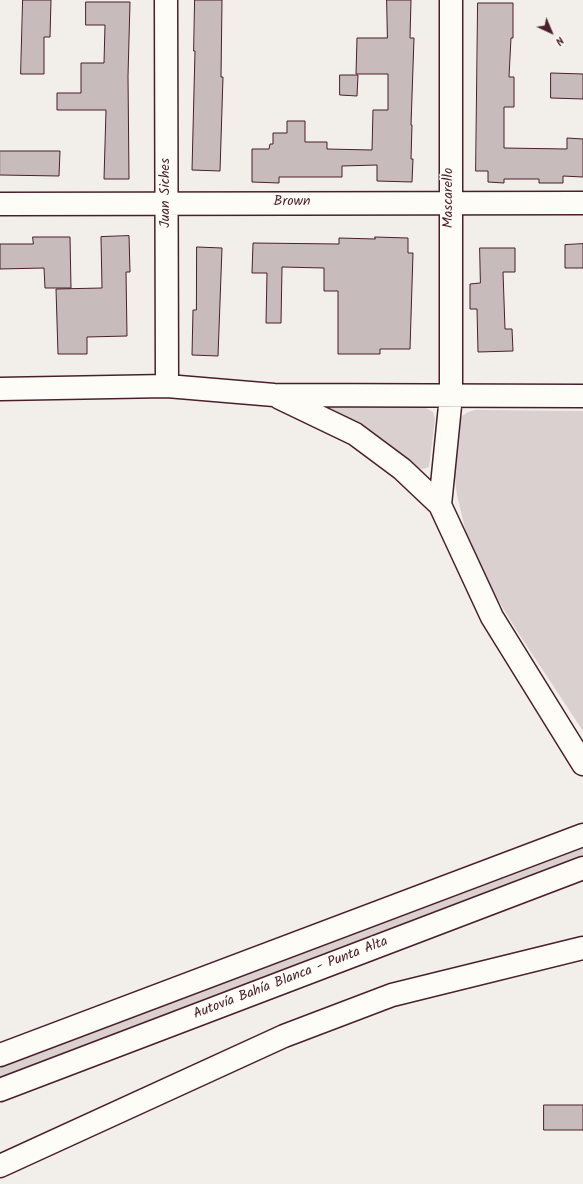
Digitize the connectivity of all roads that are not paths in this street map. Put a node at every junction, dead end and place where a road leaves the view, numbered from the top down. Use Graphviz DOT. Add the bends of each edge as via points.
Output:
graph roads {
  1 [pos="166,0"];
  2 [pos="451,0"];
  3 [pos="450,203"];
  4 [pos="583,203"];
  5 [pos="0,204"];
  6 [pos="167,204"];
  7 [pos="167,386"];
  8 [pos="0,389"];
  9 [pos="274,395"];
  10 [pos="451,396"];
  11 [pos="583,396"];
  12 [pos="440,506"];
  13 [pos="583,764"];
  14 [pos="583,835"];
  15 [pos="583,868"];
  16 [pos="583,948"];
  17 [pos="0,1055"];
  18 [pos="0,1090"];
  19 [pos="0,1166"];
  1 -- 6 [label="street, Juan Siches"];
  2 -- 3 [label="street, Mascarello"];
  3 -- 4 [label="street, Brown"];
  3 -- 6 [label="street, Brown"];
  3 -- 10 [label="street, Mascarello"];
  5 -- 6 [label="street, Brown"];
  6 -- 7 [label="street, Juan Siches"];
  7 -- 8 [label="street"];
  7 -- 9 [label="street"];
  9 -- 10 [label="street"];
  9 -- 12 [label="street" via="355,434 402,469"];
  10 -- 11 [label="street"];
  10 -- 12 [label="street, Mascarello"];
  12 -- 13 [label="street" via="492,617"];
  14 -- 17 [label="street"];
  15 -- 18 [label="street, Autovía Bahía Blanca - Punta Alta"];
  16 -- 19 [label="street" via="392,995 284,1036"];
}
